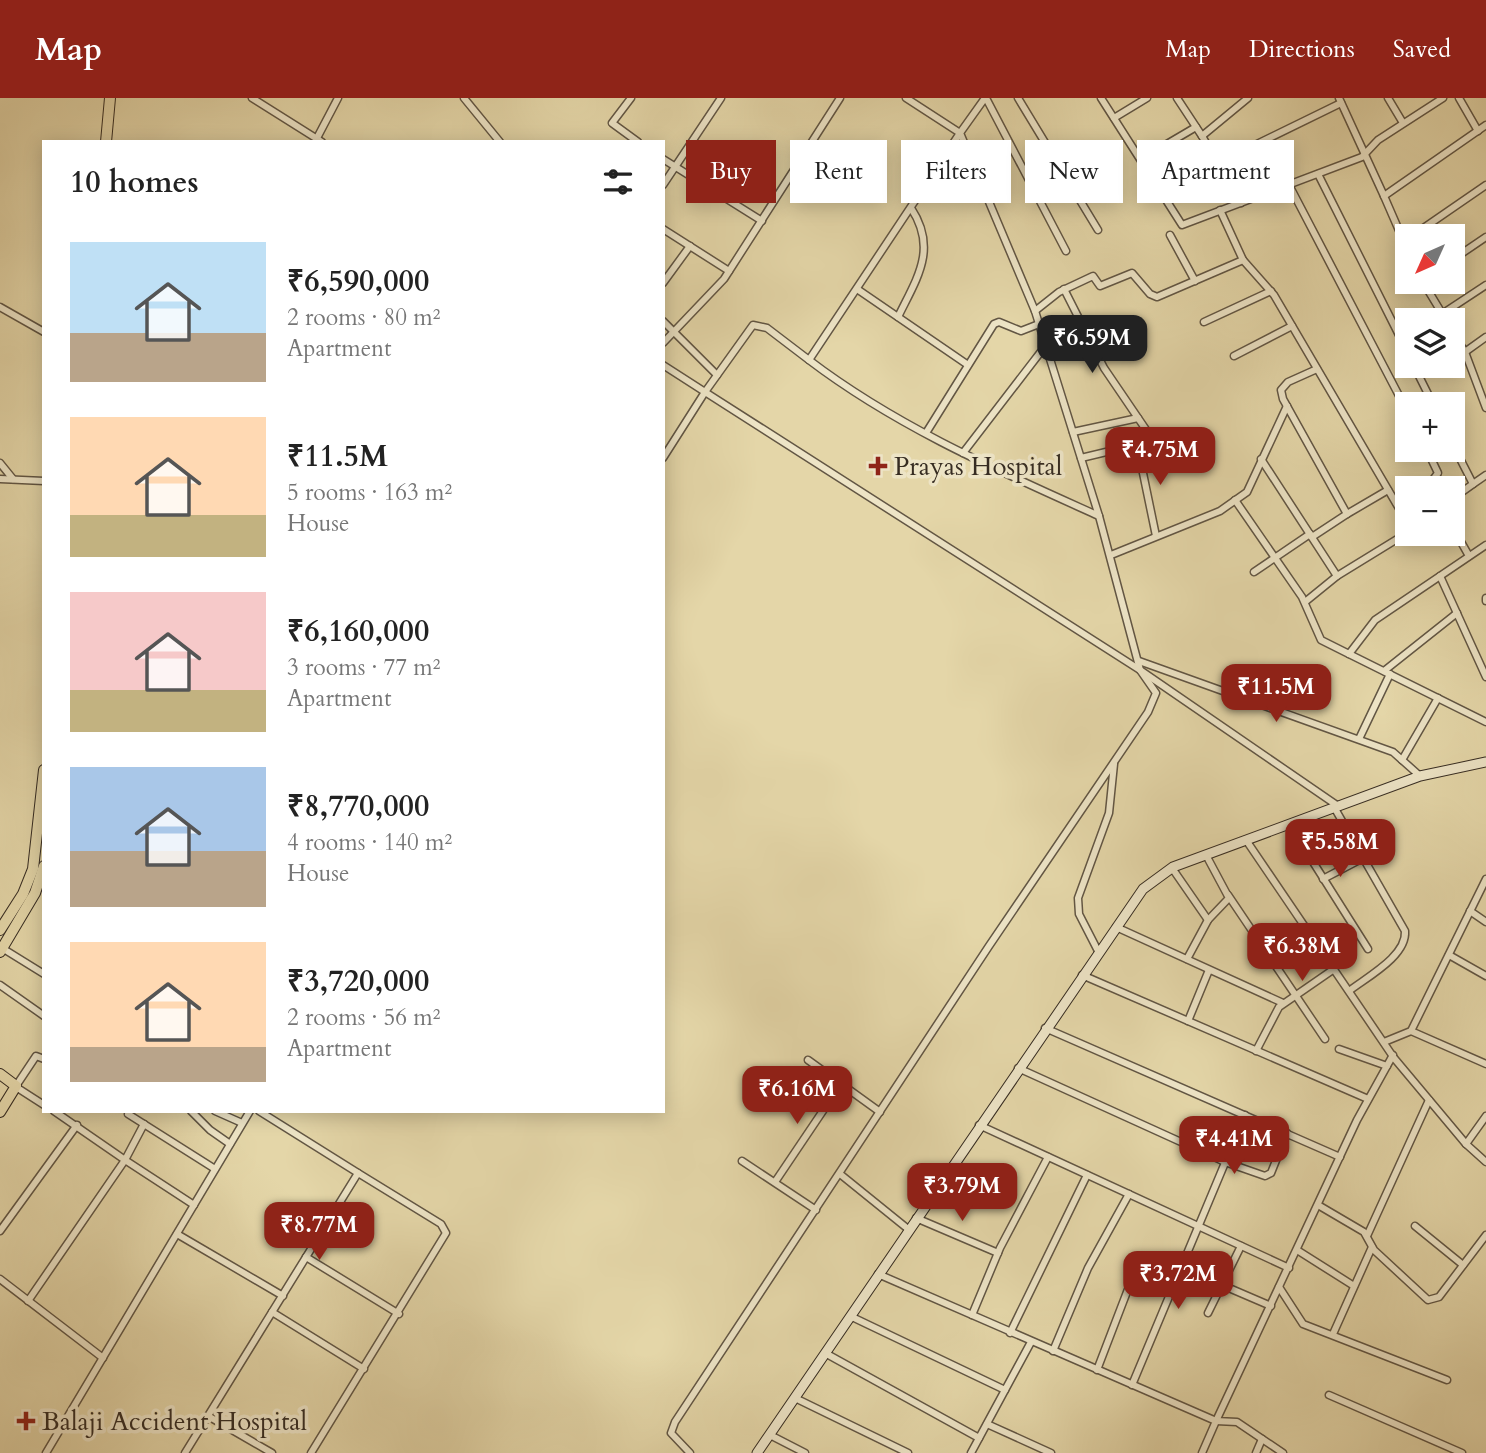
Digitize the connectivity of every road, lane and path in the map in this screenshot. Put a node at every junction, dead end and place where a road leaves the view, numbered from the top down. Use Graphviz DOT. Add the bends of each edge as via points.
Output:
graph roads {
  1 [pos="110,98"];
  2 [pos="252,98"];
  3 [pos="338,98"];
  4 [pos="464,98"];
  5 [pos="631,98"];
  6 [pos="721,98"];
  7 [pos="840,98"];
  8 [pos="906,98"];
  9 [pos="986,98"];
  10 [pos="1018,98"];
  11 [pos="1101,98"];
  12 [pos="1147,98"];
  13 [pos="1177,98"];
  14 [pos="1248,98"];
  15 [pos="1388,98"];
  16 [pos="1443,98"];
  17 [pos="1459,98"];
  18 [pos="918,101"];
  19 [pos="1340,101"];
  20 [pos="1114,118"];
  21 [pos="1403,123"];
  22 [pos="1486,125"];
  23 [pos="1196,127"];
  24 [pos="1478,131"];
  25 [pos="960,133"];
  26 [pos="1202,136"];
  27 [pos="106,140"];
  28 [pos="320,140"];
  29 [pos="498,140"];
  30 [pos="634,140"];
  31 [pos="1175,140"];
  32 [pos="1204,140"];
  33 [pos="1263,140"];
  34 [pos="1365,154"];
  35 [pos="665,160"];
  36 [pos="675,167"];
  37 [pos="1318,174"];
  38 [pos="665,182"];
  39 [pos="1294,183"];
  40 [pos="1486,185"];
  41 [pos="1294,195"];
  42 [pos="1384,196"];
  43 [pos="1241,203"];
  44 [pos="911,208"];
  45 [pos="1220,211"];
  46 [pos="762,221"];
  47 [pos="1397,224"];
  48 [pos="1429,224"];
  49 [pos="665,230"];
  50 [pos="1098,230"];
  51 [pos="1170,235"];
  52 [pos="1486,237"];
  53 [pos="690,246"];
  54 [pos="1066,251"];
  55 [pos="1465,251"];
  56 [pos="1243,260"];
  57 [pos="729,271"];
  58 [pos="665,281"];
  59 [pos="1195,281"];
  60 [pos="1486,285"];
  61 [pos="858,289"];
  62 [pos="1064,289"];
  63 [pos="1271,291"];
  64 [pos="0,307"];
  65 [pos="1456,308"];
  66 [pos="1035,311"];
  67 [pos="898,317"];
  68 [pos="1204,322"];
  69 [pos="665,323"];
  70 [pos="1039,324"];
  71 [pos="1292,326"];
  72 [pos="1395,327"];
  73 [pos="42,331"];
  74 [pos="674,331"];
  75 [pos="1486,337"];
  76 [pos="665,341"];
  77 [pos="1046,345"];
  78 [pos="1465,352"];
  79 [pos="1234,356"];
  80 [pos="809,360"];
  81 [pos="968,365"];
  82 [pos="665,366"];
  83 [pos="1317,369"];
  84 [pos="717,374"];
  85 [pos="705,392"];
  86 [pos="1397,392"];
  87 [pos="1287,406"];
  88 [pos="1486,408"];
  89 [pos="1138,418"];
  90 [pos="1073,432"];
  91 [pos="926,433"];
  92 [pos="1173,436"];
  93 [pos="1153,440"];
  94 [pos="1137,444"];
  95 [pos="963,453"];
  96 [pos="665,454"];
  97 [pos="1082,458"];
  98 [pos="1261,459"];
  99 [pos="1462,462"];
  100 [pos="0,463"];
  101 [pos="1486,475"];
  102 [pos="0,479"];
  103 [pos="13,479"];
  104 [pos="42,481"];
  105 [pos="1473,484"];
  106 [pos="1388,490"];
  107 [pos="1465,490"];
  108 [pos="1235,500"];
  109 [pos="1395,502"];
  110 [pos="1346,514"];
  111 [pos="1099,516"];
  112 [pos="1156,536"];
  113 [pos="1311,536"];
  114 [pos="1395,540"];
  115 [pos="1486,545"];
  116 [pos="1463,546"];
  117 [pos="1111,555"];
  118 [pos="1469,556"];
  119 [pos="1275,558"];
  120 [pos="1254,572"];
  121 [pos="1337,576"];
  122 [pos="1440,576"];
  123 [pos="1305,602"];
  124 [pos="1457,613"];
  125 [pos="1349,654"];
  126 [pos="1139,661"];
  127 [pos="1140,670"];
  128 [pos="1387,673"];
  129 [pos="1486,677"];
  130 [pos="1438,698"];
  131 [pos="1486,722"];
  132 [pos="1359,739"];
  133 [pos="1402,760"];
  134 [pos="1114,762"];
  135 [pos="1486,762"];
  136 [pos="1420,776"];
  137 [pos="42,805"];
  138 [pos="1336,807"];
  139 [pos="1289,824"];
  140 [pos="1246,840"];
  141 [pos="1206,855"];
  142 [pos="39,857"];
  143 [pos="1363,858"];
  144 [pos="1171,867"];
  145 [pos="1323,878"];
  146 [pos="1486,879"];
  147 [pos="1228,895"];
  148 [pos="40,896"];
  149 [pos="1470,911"];
  150 [pos="1208,920"];
  151 [pos="1486,922"];
  152 [pos="1115,927"];
  153 [pos="0,930"];
  154 [pos="1368,949"];
  155 [pos="1,950"];
  156 [pos="1098,951"];
  157 [pos="1449,954"];
  158 [pos="1186,960"];
  159 [pos="1334,969"];
  160 [pos="1209,970"];
  161 [pos="42,973"];
  162 [pos="1082,975"];
  163 [pos="1486,976"];
  164 [pos="0,985"];
  165 [pos="1349,991"];
  166 [pos="1294,995"];
  167 [pos="1283,1003"];
  168 [pos="42,1015"];
  169 [pos="1188,1021"];
  170 [pos="1045,1028"];
  171 [pos="1411,1031"];
  172 [pos="1325,1039"];
  173 [pos="1384,1042"];
  174 [pos="1339,1049"];
  175 [pos="1256,1051"];
  176 [pos="1393,1055"];
  177 [pos="42,1058"];
  178 [pos="808,1060"];
  179 [pos="1486,1064"];
  180 [pos="1387,1066"];
  181 [pos="1018,1068"];
  182 [pos="0,1074"];
  183 [pos="841,1084"];
  184 [pos="16,1087"];
  185 [pos="1368,1100"];
  186 [pos="1429,1100"];
  187 [pos="42,1104"];
  188 [pos="0,1112"];
  189 [pos="880,1112"];
  190 [pos="57,1113"];
  191 [pos="128,1113"];
  192 [pos="193,1113"];
  193 [pos="220,1113"];
  194 [pos="249,1113"];
  195 [pos="263,1113"];
  196 [pos="1245,1115"];
  197 [pos="1486,1116"];
  198 [pos="242,1123"];
  199 [pos="144,1124"];
  200 [pos="77,1125"];
  201 [pos="979,1125"];
  202 [pos="1287,1133"];
  203 [pos="230,1144"];
  204 [pos="1466,1144"];
  205 [pos="1048,1157"];
  206 [pos="1340,1157"];
  207 [pos="125,1160"];
  208 [pos="742,1161"];
  209 [pos="1225,1162"];
  210 [pos="1486,1162"];
  211 [pos="215,1169"];
  212 [pos="358,1173"];
  213 [pos="840,1174"];
  214 [pos="1087,1175"];
  215 [pos="775,1182"];
  216 [pos="1129,1194"];
  217 [pos="1318,1205"];
  218 [pos="194,1206"];
  219 [pos="816,1210"];
  220 [pos="916,1218"];
  221 [pos="1198,1226"];
  222 [pos="1415,1226"];
  223 [pos="908,1229"];
  224 [pos="0,1231"];
  225 [pos="177,1234"];
  226 [pos="1486,1235"];
  227 [pos="1367,1236"];
  228 [pos="1241,1246"];
  229 [pos="1372,1247"];
  230 [pos="1297,1250"];
  231 [pos="998,1253"];
  232 [pos="306,1257"];
  233 [pos="1463,1265"];
  234 [pos="1289,1268"];
  235 [pos="878,1273"];
  236 [pos="0,1279"];
  237 [pos="1130,1284"];
  238 [pos="1222,1285"];
  239 [pos="1354,1286"];
  240 [pos="1279,1287"];
  241 [pos="283,1296"];
  242 [pos="28,1301"];
  243 [pos="1271,1306"];
  244 [pos="272,1312"];
  245 [pos="1208,1313"];
  246 [pos="399,1314"];
  247 [pos="972,1315"];
  248 [pos="850,1316"];
  249 [pos="1010,1332"];
  250 [pos="1333,1334"];
  251 [pos="1031,1342"];
  252 [pos="1053,1351"];
  253 [pos="825,1353"];
  254 [pos="103,1358"];
  255 [pos="364,1369"];
  256 [pos="1097,1370"];
  257 [pos="1447,1380"];
  258 [pos="1132,1385"];
  259 [pos="1005,1390"];
  260 [pos="1329,1395"];
  261 [pos="795,1398"];
  262 [pos="208,1416"];
  263 [pos="1216,1421"];
  264 [pos="987,1424"];
  265 [pos="770,1435"];
  266 [pos="979,1438"];
  267 [pos="1262,1439"];
  268 [pos="1032,1444"];
  269 [pos="48,1451"];
  270 [pos="57,1453"];
  271 [pos="185,1453"];
  272 [pos="272,1453"];
  273 [pos="311,1453"];
  274 [pos="690,1453"];
  275 [pos="757,1453"];
  276 [pos="805,1453"];
  277 [pos="908,1453"];
  278 [pos="971,1453"];
  279 [pos="1029,1453"];
  280 [pos="1051,1453"];
  281 [pos="1202,1453"];
  282 [pos="1256,1453"];
  283 [pos="1283,1453"];
  284 [pos="1462,1453"];
  1 -- 27 [label="main road"];
  2 -- 28 [label="street"];
  3 -- 28 [label="street"];
  4 -- 29 [label="street"];
  5 -- 30 [label="street" via="612,122"];
  6 -- 36 [label="street"];
  7 -- 46 [label="street"];
  8 -- 18 [label="street"];
  9 -- 25 [label="street"];
  9 -- 54 [label="street"];
  10 -- 50 [label="street"];
  11 -- 20 [label="street"];
  12 -- 20 [label="street"];
  13 -- 23 [label="street"];
  14 -- 26 [label="street"];
  15 -- 21 [label="street"];
  16 -- 21 [label="street"];
  17 -- 24 [label="street"];
  18 -- 25 [label="street"];
  19 -- 33 [label="street"];
  19 -- 34 [label="street"];
  20 -- 45 [label="street" via="1182,225"];
  21 -- 34 [label="street"];
  22 -- 24 [label="street"];
  23 -- 26 [label="street"];
  23 -- 31 [label="street"];
  24 -- 42 [label="street"];
  25 -- 44 [label="street"];
  25 -- 66 [label="street"];
  26 -- 32 [label="street"];
  34 -- 37 [label="street"];
  34 -- 42 [label="street"];
  35 -- 36 [label="street"];
  36 -- 38 [label="street"];
  36 -- 46 [label="street"];
  37 -- 39 [label="street"];
  37 -- 72 [label="street"];
  40 -- 48 [label="street"];
  41 -- 86 [label="street"];
  42 -- 47 [label="street"];
  43 -- 45 [label="street"];
  44 -- 61 [label="street"];
  44 -- 67 [label="street" via="922,227 924,263"];
  45 -- 56 [label="street"];
  46 -- 57 [label="street"];
  49 -- 53 [label="street"];
  51 -- 59 [label="street"];
  52 -- 55 [label="street"];
  53 -- 57 [label="street"];
  53 -- 58 [label="street"];
  56 -- 59 [label="street"];
  56 -- 63 [label="street"];
  57 -- 74 [label="street"];
  59 -- 62 [label="street" via="1157,297 1132,273 1100,286 1093,276"];
  60 -- 65 [label="street"];
  61 -- 67 [label="street"];
  61 -- 80 [label="street"];
  62 -- 66 [label="street"];
  62 -- 89 [label="street" via="1104,368"];
  63 -- 68 [label="street"];
  63 -- 71 [label="street"];
  64 -- 73 [label="street"];
  66 -- 70 [label="street"];
  67 -- 81 [label="street"];
  69 -- 74 [label="street"];
  70 -- 77 [label="street"];
  70 -- 81 [label="street" via="1021,331 996,322"];
  71 -- 79 [label="street"];
  71 -- 83 [label="street"];
  74 -- 76 [label="street"];
  74 -- 84 [label="street"];
  75 -- 78 [label="street"];
  77 -- 90 [label="street"];
  77 -- 95 [label="street"];
  78 -- 88 [label="street"];
  80 -- 84 [label="street" via="766,328 753,325"];
  80 -- 91 [label="street" via="853,394"];
  81 -- 91 [label="street"];
  82 -- 85 [label="street"];
  83 -- 87 [label="street" via="1284,385"];
  83 -- 106 [label="street"];
  84 -- 85 [label="street"];
  85 -- 96 [label="street"];
  85 -- 127 [label="street"];
  87 -- 98 [label="street"];
  87 -- 110 [label="street"];
  89 -- 90 [label="street"];
  89 -- 93 [label="street"];
  90 -- 97 [label="street"];
  91 -- 95 [label="street"];
  92 -- 93 [label="street"];
  93 -- 94 [label="street"];
  94 -- 97 [label="street"];
  94 -- 112 [label="street"];
  95 -- 111 [label="street"];
  97 -- 111 [label="street"];
  98 -- 108 [label="street" via="1247,492"];
  98 -- 113 [label="street"];
  99 -- 105 [label="street"];
  100 -- 103 [label="street"];
  101 -- 105 [label="street"];
  102 -- 103 [label="street"];
  103 -- 104 [label="street"];
  105 -- 107 [label="street"];
  106 -- 109 [label="street"];
  106 -- 110 [label="street"];
  108 -- 112 [label="street" via="1220,511"];
  108 -- 119 [label="street"];
  110 -- 113 [label="street"];
  111 -- 117 [label="street"];
  112 -- 117 [label="street"];
  113 -- 119 [label="street"];
  113 -- 121 [label="street"];
  114 -- 121 [label="street"];
  115 -- 118 [label="street"];
  116 -- 118 [label="street"];
  117 -- 126 [label="street"];
  118 -- 122 [label="street"];
  119 -- 120 [label="street"];
  119 -- 123 [label="street"];
  121 -- 123 [label="street"];
  122 -- 124 [label="street"];
  122 -- 125 [label="street" via="1375,620"];
  123 -- 125 [label="street" via="1324,643"];
  124 -- 128 [label="street"];
  124 -- 129 [label="street"];
  125 -- 128 [label="street"];
  126 -- 127 [label="street"];
  126 -- 132 [label="street"];
  127 -- 134 [label="street" via="1156,693"];
  127 -- 138 [label="street"];
  128 -- 130 [label="street"];
  128 -- 132 [label="street"];
  130 -- 131 [label="street"];
  130 -- 133 [label="street"];
  132 -- 133 [label="street"];
  133 -- 136 [label="street"];
  134 -- 156 [label="street" via="1109,813 1078,898 1080,914"];
  134 -- 189 [label="street"];
  135 -- 136 [label="street"];
  136 -- 138 [label="street"];
  137 -- 142 [label="main road"];
  138 -- 139 [label="street"];
  138 -- 143 [label="street"];
  139 -- 140 [label="street"];
  139 -- 145 [label="street"];
  140 -- 141 [label="street"];
  140 -- 159 [label="street"];
  141 -- 144 [label="street"];
  141 -- 147 [label="street"];
  142 -- 153 [label="main road"];
  143 -- 145 [label="street"];
  143 -- 165 [label="street" via="1406,938 1399,951"];
  144 -- 150 [label="street"];
  144 -- 152 [label="street" via="1143,889"];
  145 -- 154 [label="street"];
  146 -- 149 [label="street"];
  147 -- 150 [label="street"];
  147 -- 166 [label="street"];
  148 -- 155 [label="main road"];
  149 -- 151 [label="street"];
  149 -- 157 [label="street"];
  150 -- 158 [label="street"];
  152 -- 156 [label="street"];
  152 -- 158 [label="street"];
  155 -- 161 [label="street"];
  156 -- 162 [label="street"];
  157 -- 163 [label="street"];
  157 -- 171 [label="street"];
  158 -- 160 [label="street"];
  159 -- 165 [label="street"];
  159 -- 166 [label="street"];
  160 -- 167 [label="street"];
  160 -- 169 [label="street"];
  162 -- 169 [label="street"];
  162 -- 170 [label="street"];
  164 -- 168 [label="street"];
  165 -- 173 [label="street"];
  166 -- 167 [label="street"];
  166 -- 172 [label="street"];
  167 -- 175 [label="street"];
  169 -- 175 [label="street"];
  170 -- 181 [label="street"];
  170 -- 196 [label="street"];
  171 -- 173 [label="street"];
  171 -- 179 [label="street"];
  173 -- 176 [label="street"];
  174 -- 180 [label="street"];
  175 -- 185 [label="street"];
  176 -- 180 [label="street"];
  176 -- 186 [label="street"];
  177 -- 184 [label="street" via="36,1056"];
  178 -- 183 [label="street"];
  180 -- 185 [label="street"];
  181 -- 201 [label="street"];
  181 -- 209 [label="street"];
  182 -- 184 [label="main road"];
  183 -- 189 [label="street"];
  183 -- 215 [label="street"];
  184 -- 187 [label="street"];
  184 -- 188 [label="main road"];
  185 -- 206 [label="street"];
  186 -- 204 [label="street"];
  186 -- 227 [label="street"];
  189 -- 213 [label="street"];
  190 -- 200 [label="street"];
  191 -- 199 [label="street"];
  192 -- 203 [label="street"];
  193 -- 198 [label="street"];
  194 -- 198 [label="street"];
  195 -- 212 [label="street"];
  196 -- 202 [label="street"];
  196 -- 209 [label="street"];
  197 -- 204 [label="street"];
  198 -- 203 [label="street"];
  199 -- 207 [label="street"];
  199 -- 211 [label="street"];
  200 -- 207 [label="street"];
  200 -- 224 [label="street"];
  201 -- 205 [label="street"];
  201 -- 220 [label="street"];
  202 -- 206 [label="street"];
  202 -- 209 [label="street" via="1267,1176"];
  203 -- 211 [label="street"];
  204 -- 210 [label="street"];
  205 -- 214 [label="street"];
  205 -- 231 [label="street"];
  206 -- 217 [label="street"];
  207 -- 218 [label="street"];
  207 -- 242 [label="street"];
  208 -- 215 [label="street"];
  209 -- 221 [label="street"];
  211 -- 218 [label="street"];
  212 -- 232 [label="street"];
  212 -- 246 [label="street" via="441,1224 446,1233"];
  213 -- 219 [label="street"];
  213 -- 223 [label="street"];
  214 -- 216 [label="street"];
  214 -- 249 [label="street"];
  215 -- 219 [label="street"];
  216 -- 221 [label="street"];
  216 -- 252 [label="street" via="1088,1268"];
  217 -- 227 [label="street"];
  217 -- 230 [label="street"];
  218 -- 225 [label="street"];
  219 -- 274 [label="street" via="675,1422 673,1438"];
  220 -- 223 [label="street"];
  220 -- 231 [label="street"];
  221 -- 228 [label="street"];
  221 -- 258 [label="street"];
  222 -- 233 [label="street"];
  223 -- 235 [label="street"];
  225 -- 241 [label="street"];
  225 -- 254 [label="street"];
  226 -- 233 [label="street"];
  227 -- 229 [label="street"];
  228 -- 234 [label="street"];
  228 -- 238 [label="street"];
  229 -- 233 [label="street" via="1428,1300 1439,1297"];
  229 -- 239 [label="street"];
  230 -- 234 [label="street"];
  230 -- 239 [label="street"];
  231 -- 247 [label="street"];
  232 -- 241 [label="street"];
  232 -- 246 [label="street"];
  234 -- 240 [label="street"];
  235 -- 247 [label="street"];
  235 -- 248 [label="street"];
  236 -- 242 [label="street"];
  237 -- 256 [label="street"];
  238 -- 243 [label="street"];
  238 -- 245 [label="street"];
  239 -- 250 [label="street"];
  240 -- 243 [label="street"];
  240 -- 250 [label="street" via="1303,1324"];
  241 -- 244 [label="street"];
  242 -- 254 [label="street"];
  243 -- 263 [label="street"];
  244 -- 255 [label="street"];
  244 -- 262 [label="street"];
  246 -- 255 [label="street"];
  247 -- 249 [label="street"];
  248 -- 253 [label="street"];
  248 -- 259 [label="street"];
  249 -- 251 [label="street"];
  250 -- 257 [label="street"];
  251 -- 252 [label="street"];
  251 -- 259 [label="street"];
  252 -- 256 [label="street"];
  253 -- 261 [label="street"];
  253 -- 266 [label="street"];
  254 -- 269 [label="street"];
  255 -- 273 [label="street"];
  256 -- 258 [label="street"];
  258 -- 263 [label="street"];
  259 -- 264 [label="street"];
  260 -- 284 [label="street"];
  261 -- 265 [label="street"];
  261 -- 277 [label="street"];
  262 -- 271 [label="street"];
  262 -- 272 [label="street"];
  263 -- 267 [label="street" via="1237,1422"];
  263 -- 281 [label="street"];
  264 -- 266 [label="street"];
  264 -- 268 [label="street"];
  265 -- 275 [label="street"];
  265 -- 276 [label="street"];
  266 -- 278 [label="street"];
  267 -- 282 [label="street"];
  267 -- 283 [label="street"];
  268 -- 279 [label="street"];
  268 -- 280 [label="street"];
  269 -- 270 [label="street"];
}
